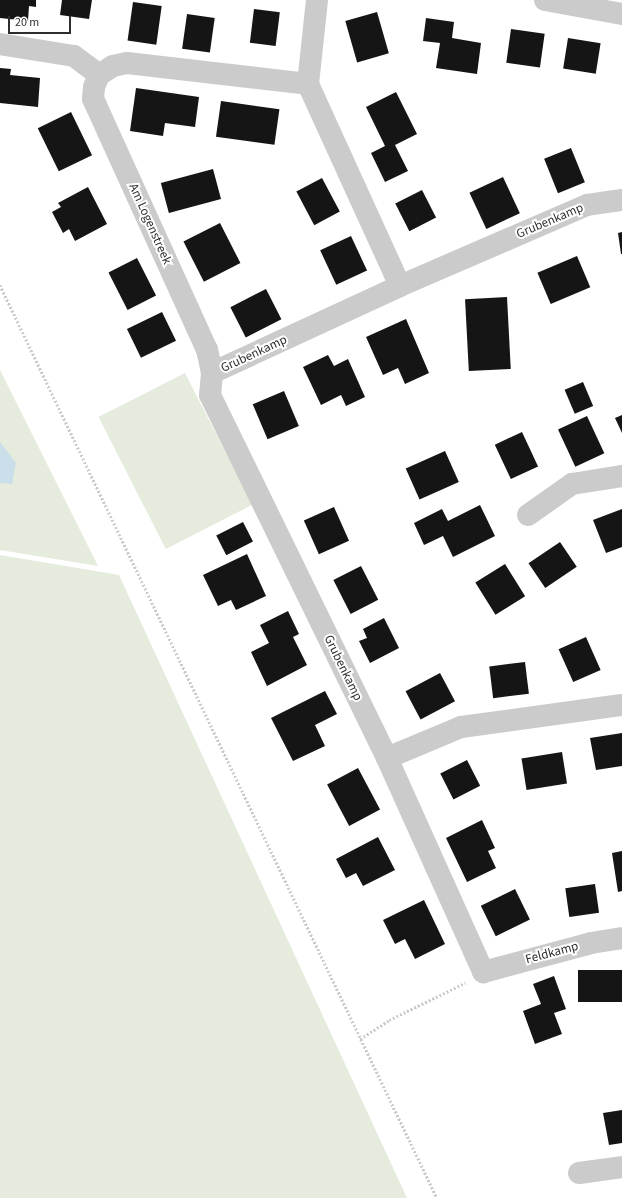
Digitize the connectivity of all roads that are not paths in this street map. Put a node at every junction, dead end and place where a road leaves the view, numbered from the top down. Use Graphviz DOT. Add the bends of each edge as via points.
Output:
graph roads {
  1 [pos="545,0"];
  2 [pos="316,3"];
  3 [pos="622,14"];
  4 [pos="0,44"];
  5 [pos="99,75"];
  6 [pos="308,84"];
  7 [pos="622,200"];
  8 [pos="400,286"];
  9 [pos="212,373"];
  10 [pos="622,476"];
  11 [pos="528,516"];
  12 [pos="622,705"];
  13 [pos="387,758"];
  14 [pos="622,938"];
  15 [pos="483,972"];
  16 [pos="622,1167"];
  17 [pos="579,1173"];
  1 -- 3 [label="street"];
  2 -- 6 [label="street"];
  4 -- 5 [label="street" via="74,56"];
  5 -- 6 [label="street" via="113,66 127,63"];
  5 -- 9 [label="street, Am Logenstreek" via="93,99 207,350"];
  6 -- 8 [label="street"];
  7 -- 8 [label="street, Grubenkamp" via="587,205"];
  8 -- 9 [label="street, Grubenkamp"];
  9 -- 13 [label="street, Grubenkamp" via="210,395"];
  10 -- 11 [label="street" via="572,484"];
  12 -- 13 [label="street" via="461,727"];
  13 -- 15 [label="street, Grubenkamp"];
  14 -- 15 [label="street, Feldkamp" via="591,943"];
  16 -- 17 [label="street"];
}
